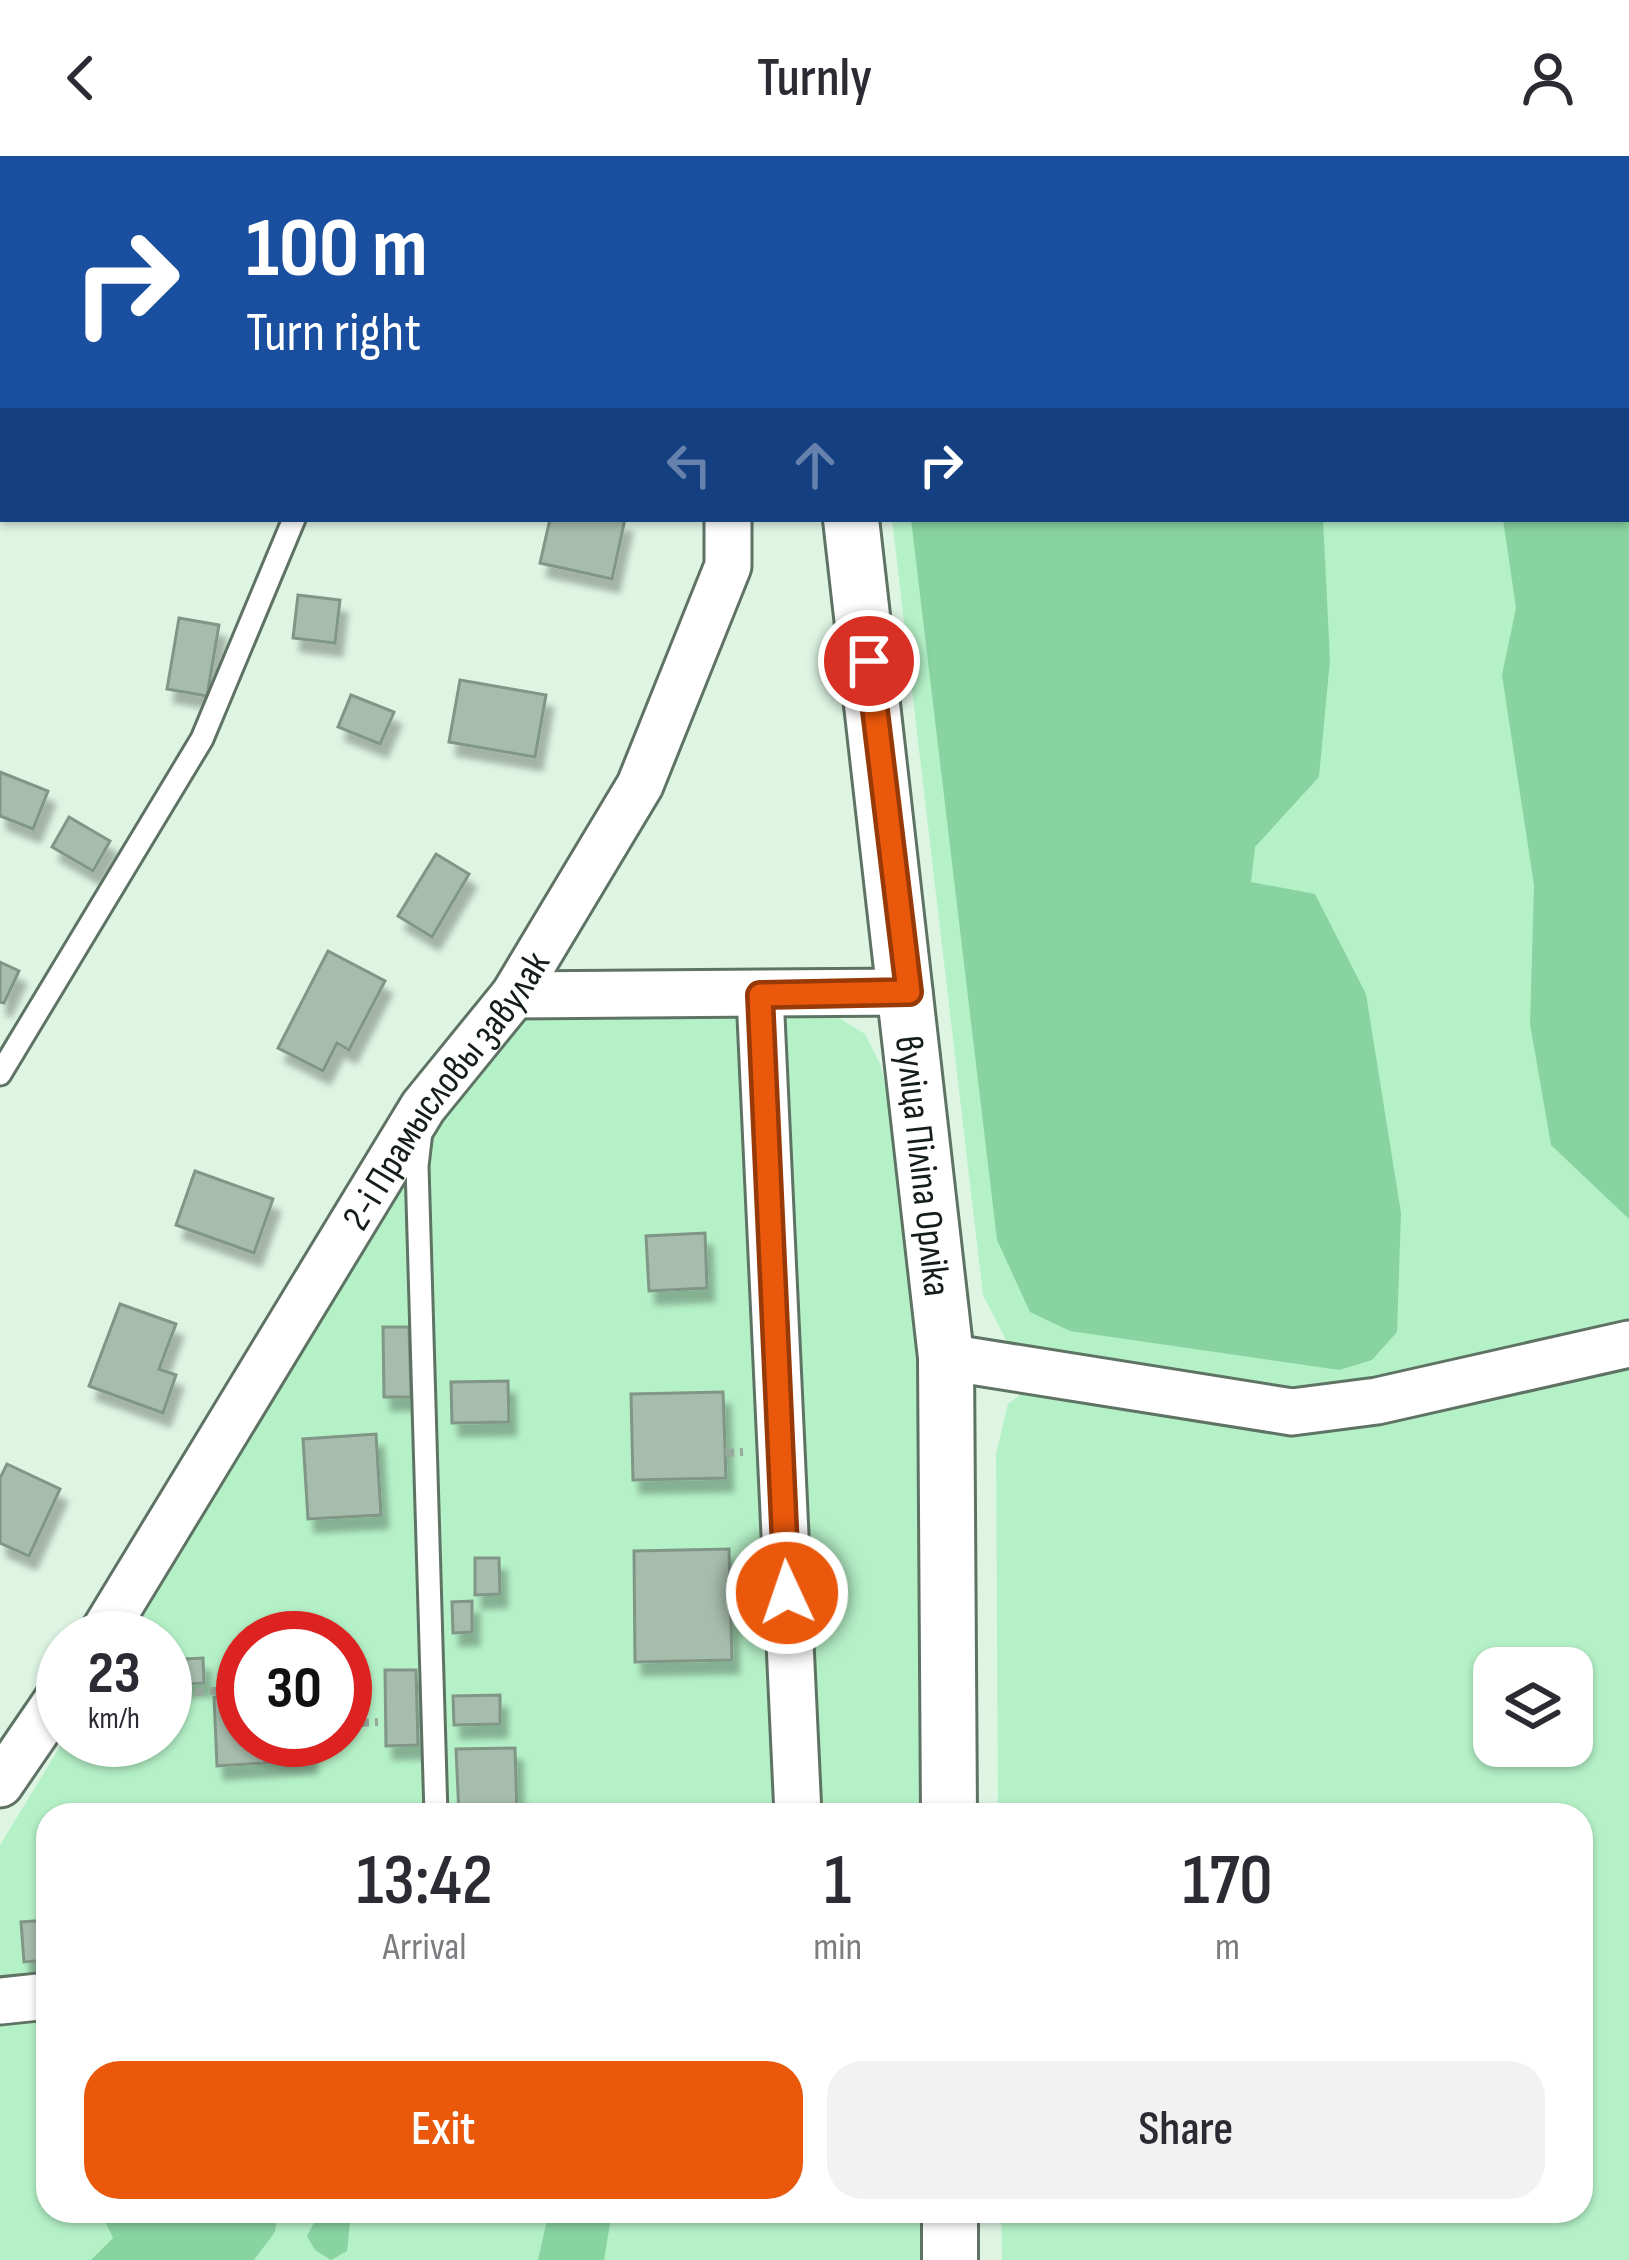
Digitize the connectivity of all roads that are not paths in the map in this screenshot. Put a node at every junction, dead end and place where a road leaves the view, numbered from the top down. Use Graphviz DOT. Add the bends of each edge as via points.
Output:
graph roads {
  1 [pos="293,522"];
  2 [pos="728,522"];
  3 [pos="851,522"];
  4 [pos="909,992"];
  5 [pos="514,995"];
  6 [pos="760,995"];
  7 [pos="0,1074"];
  8 [pos="423,1107"];
  9 [pos="1629,1343"];
  10 [pos="946,1357"];
  11 [pos="116,1611"];
  12 [pos="36,1731"];
  13 [pos="0,1784"];
  14 [pos="436,1803"];
  15 [pos="797,1803"];
  16 [pos="950,1803"];
  17 [pos="36,1997"];
  18 [pos="0,2001"];
  19 [pos="950,2223"];
  20 [pos="950,2260"];
  1 -- 7 [label="lane" via="202,740"];
  2 -- 5 [label="street, 2-і Прамысловы завулак" via="728,566 640,784"];
  3 -- 4 [label="street, вуліца Піліпа Орліка"];
  4 -- 6 [label="street"];
  4 -- 10 [label="street, вуліца Піліпа Орліка"];
  5 -- 6 [label="street"];
  5 -- 8 [label="street, 2-і Прамысловы завулак"];
  6 -- 15 [label="street"];
  8 -- 11 [label="street, 2-і Прамысловы завулак"];
  8 -- 14 [label="lane" via="417,1166"];
  9 -- 10 [label="street" via="1377,1401 1292,1412"];
  10 -- 16 [label="street, вуліца Піліпа Орліка"];
  12 -- 13 [label="street"];
  17 -- 18 [label="street"];
  19 -- 20 [label="street"];
}
